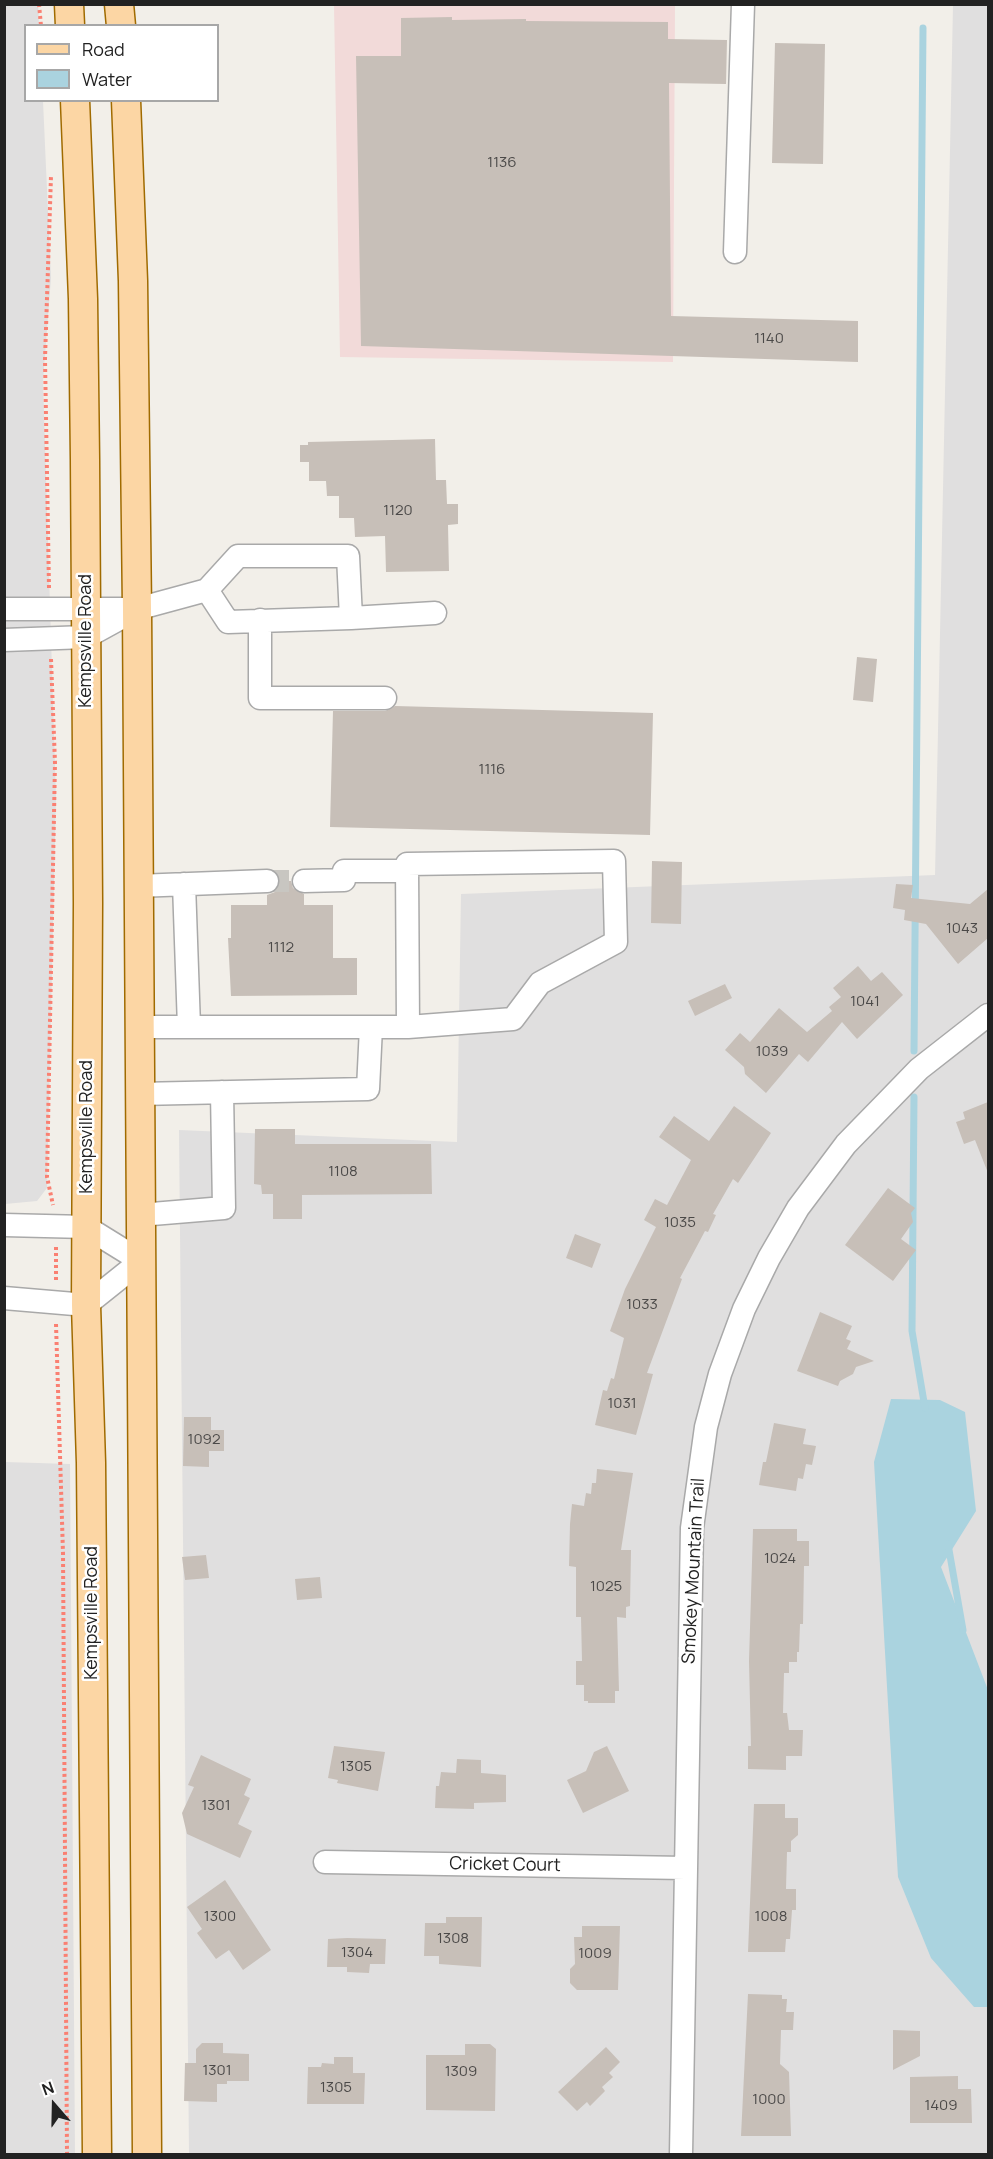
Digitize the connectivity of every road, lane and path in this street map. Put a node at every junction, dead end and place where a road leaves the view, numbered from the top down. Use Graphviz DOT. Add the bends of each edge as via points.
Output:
graph roads {
  1 [pos="39,4"];
  2 [pos="69,4"];
  3 [pos="119,4"];
  4 [pos="743,4"];
  5 [pos="41,24"];
  6 [pos="70,24"];
  7 [pos="121,24"];
  8 [pos="75,102"];
  9 [pos="126,102"];
  10 [pos="51,174"];
  11 [pos="735,252"];
  12 [pos="207,590"];
  13 [pos="86,607"];
  14 [pos="50,608"];
  15 [pos="4,609"];
  16 [pos="137,609"];
  17 [pos="435,613"];
  18 [pos="351,618"];
  19 [pos="260,620"];
  20 [pos="86,638"];
  21 [pos="51,639"];
  22 [pos="4,640"];
  23 [pos="385,698"];
  24 [pos="408,871"];
  25 [pos="267,881"];
  26 [pos="304,881"];
  27 [pos="184,884"];
  28 [pos="137,886"];
  29 [pos="988,1015"];
  30 [pos="408,1026"];
  31 [pos="139,1027"];
  32 [pos="189,1027"];
  33 [pos="371,1027"];
  34 [pos="222,1092"];
  35 [pos="139,1094"];
  36 [pos="140,1215"];
  37 [pos="4,1225"];
  38 [pos="55,1226"];
  39 [pos="86,1227"];
  40 [pos="141,1261"];
  41 [pos="4,1298"];
  42 [pos="56,1303"];
  43 [pos="86,1305"];
  44 [pos="325,1862"];
  45 [pos="686,1868"];
  46 [pos="67,2154"];
  47 [pos="97,2154"];
  48 [pos="147,2154"];
  49 [pos="681,2154"];
  1 -- 5 [label="path"];
  2 -- 6 [label="main road"];
  3 -- 7 [label="main road"];
  4 -- 11 [label="street"];
  8 -- 13 [label="main road, Kempsville Road" via="83,299"];
  9 -- 16 [label="main road"];
  10 -- 14 [label="path" via="45,359"];
  12 -- 16 [label="street"];
  12 -- 18 [label="street" via="238,556 348,556"];
  12 -- 19 [label="street" via="228,622"];
  13 -- 14 [label="street"];
  13 -- 16 [label="street"];
  13 -- 20 [label="main road, Kempsville Road"];
  14 -- 15 [label="street"];
  16 -- 20 [label="street"];
  16 -- 28 [label="main road"];
  17 -- 18 [label="street"];
  18 -- 19 [label="street"];
  19 -- 23 [label="street" via="260,698"];
  20 -- 21 [label="street"];
  20 -- 39 [label="main road, Kempsville Road"];
  21 -- 22 [label="street"];
  21 -- 38 [label="path" via="55,775 47,1177"];
  24 -- 26 [label="street" via="344,872 344,880"];
  24 -- 30 [label="street"];
  24 -- 30 [label="street" via="407,864 614,861 616,942 540,983 513,1019"];
  25 -- 27 [label="street"];
  27 -- 28 [label="street"];
  27 -- 32 [label="street"];
  28 -- 31 [label="main road"];
  29 -- 45 [label="street, Smokey Mountain Trail" via="920,1069 887,1102 846,1144 798,1208 744,1309 720,1374 706,1427 692,1528"];
  30 -- 33 [label="street"];
  31 -- 32 [label="street"];
  31 -- 35 [label="main road"];
  32 -- 33 [label="street"];
  33 -- 34 [label="street" via="368,1089"];
  34 -- 35 [label="street"];
  34 -- 36 [label="street" via="224,1208"];
  35 -- 36 [label="main road"];
  36 -- 40 [label="main road"];
  37 -- 38 [label="street"];
  38 -- 39 [label="street"];
  38 -- 42 [label="path"];
  39 -- 40 [label="street"];
  39 -- 43 [label="main road, Kempsville Road"];
  40 -- 43 [label="street"];
  40 -- 48 [label="main road"];
  41 -- 42 [label="street"];
  42 -- 43 [label="street"];
  42 -- 46 [label="path" via="63,1554"];
  43 -- 47 [label="main road, Kempsville Road"];
  44 -- 45 [label="street, Cricket Court"];
  45 -- 49 [label="street, Smokey Mountain Trail"];
}
